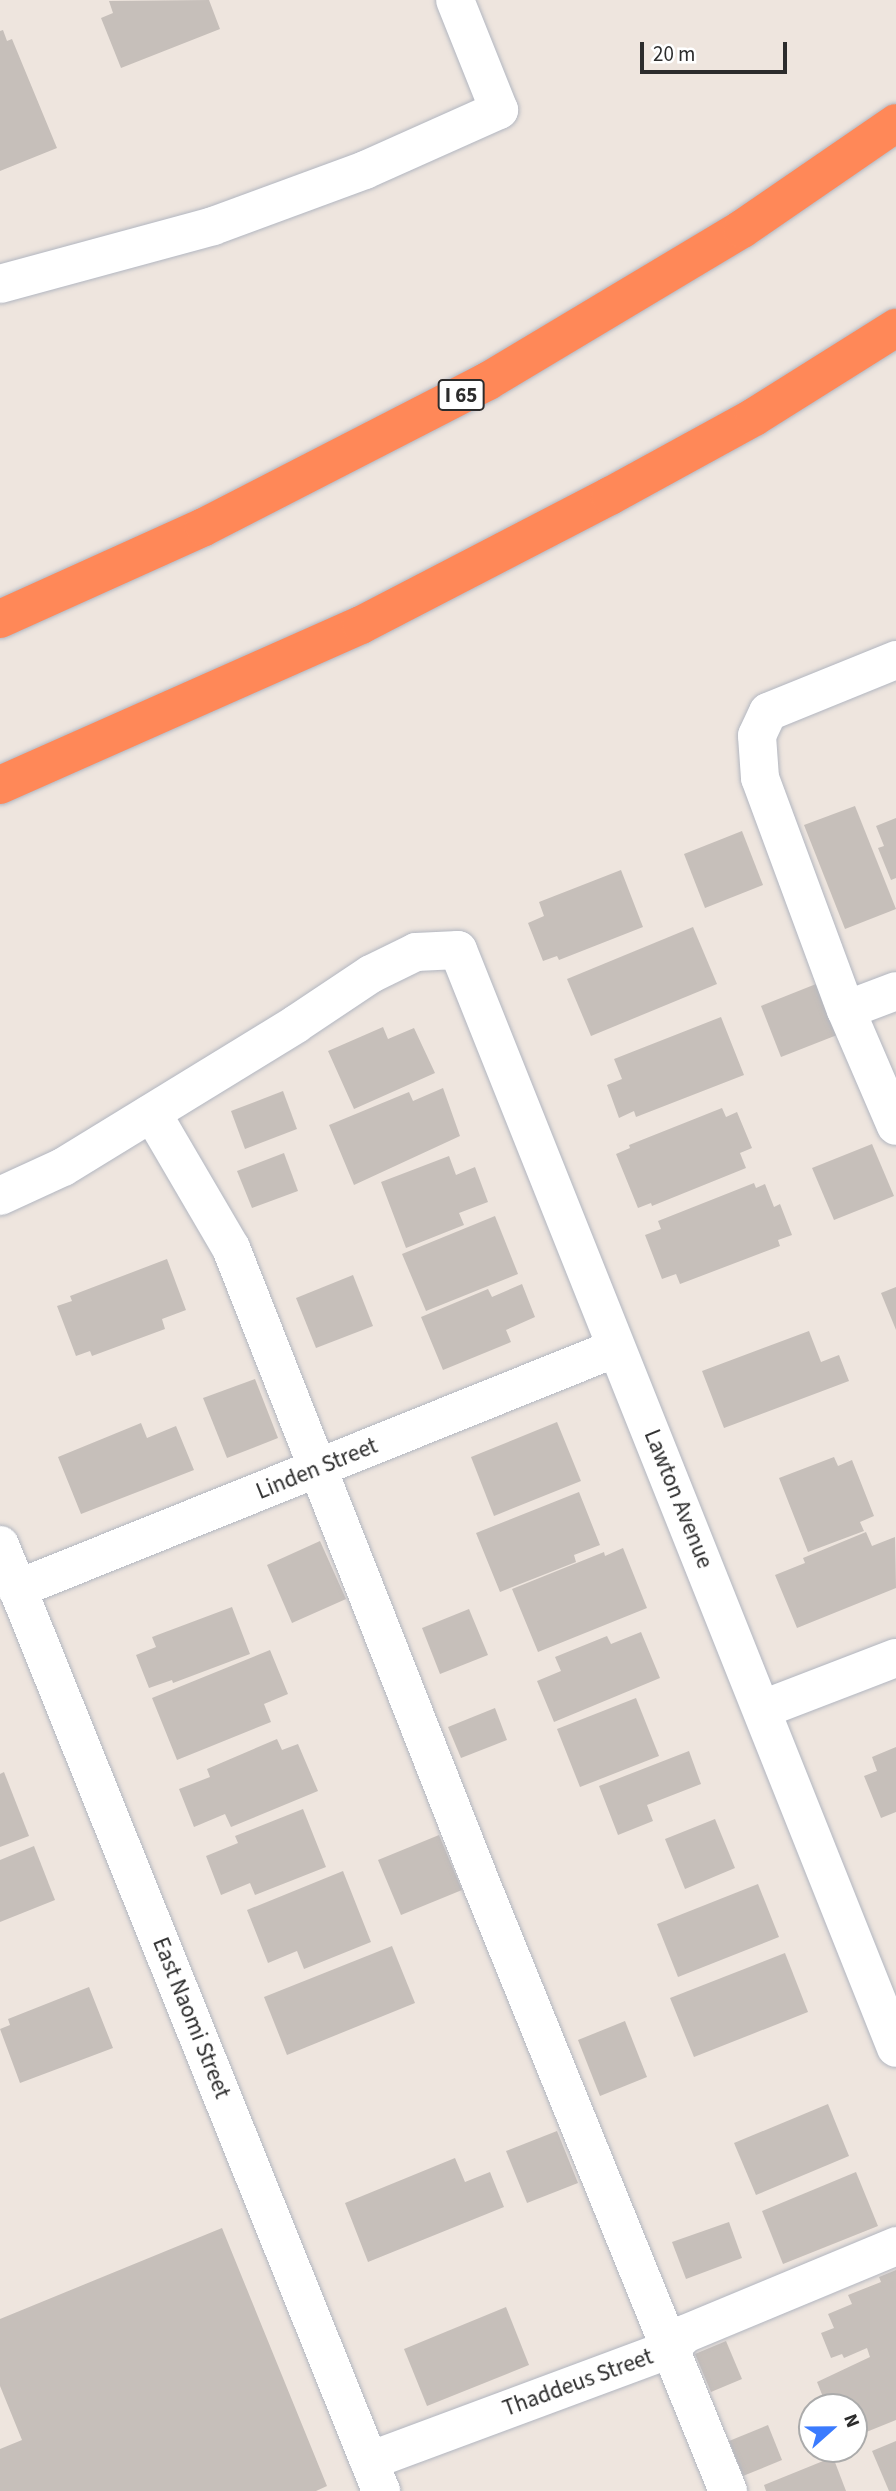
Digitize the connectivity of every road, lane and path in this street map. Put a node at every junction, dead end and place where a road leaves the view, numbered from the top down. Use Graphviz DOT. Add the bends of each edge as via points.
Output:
graph roads {
  1 [pos="455,0"];
  2 [pos="896,123"];
  3 [pos="0,284"];
  4 [pos="896,328"];
  5 [pos="0,619"];
  6 [pos="896,660"];
  7 [pos="0,785"];
  8 [pos="896,991"];
  9 [pos="846,1010"];
  10 [pos="152,1113"];
  11 [pos="896,1126"];
  12 [pos="0,1196"];
  13 [pos="616,1348"];
  14 [pos="318,1469"];
  15 [pos="0,1545"];
  16 [pos="17,1589"];
  17 [pos="896,1658"];
  18 [pos="763,1709"];
  19 [pos="896,2048"];
  20 [pos="896,2246"];
  21 [pos="670,2349"];
  22 [pos="368,2480"];
  23 [pos="728,2491"];
  1 -- 3 [label="street" via="499,110 365,170 213,226"];
  2 -- 5 [label="highway, I 65" via="742,229 488,381 204,527"];
  4 -- 7 [label="highway" via="754,418 360,625"];
  6 -- 9 [label="street" via="768,712 757,736 760,778"];
  8 -- 9 [label="street"];
  9 -- 11 [label="street"];
  10 -- 12 [label="street" via="63,1167"];
  10 -- 13 [label="street, Lawton Avenue" via="371,974 416,952 458,950"];
  10 -- 14 [label="street" via="231,1248"];
  13 -- 14 [label="street, Linden Street"];
  13 -- 18 [label="street, Lawton Avenue"];
  14 -- 16 [label="street, Linden Street"];
  14 -- 21 [label="street"];
  15 -- 16 [label="street, East Naomi Street"];
  16 -- 22 [label="street, East Naomi Street"];
  17 -- 18 [label="street"];
  18 -- 19 [label="street, Lawton Avenue"];
  20 -- 21 [label="street, Thaddeus Street" via="685,2334"];
  21 -- 22 [label="street, Thaddeus Street"];
  21 -- 23 [label="street"];
}
